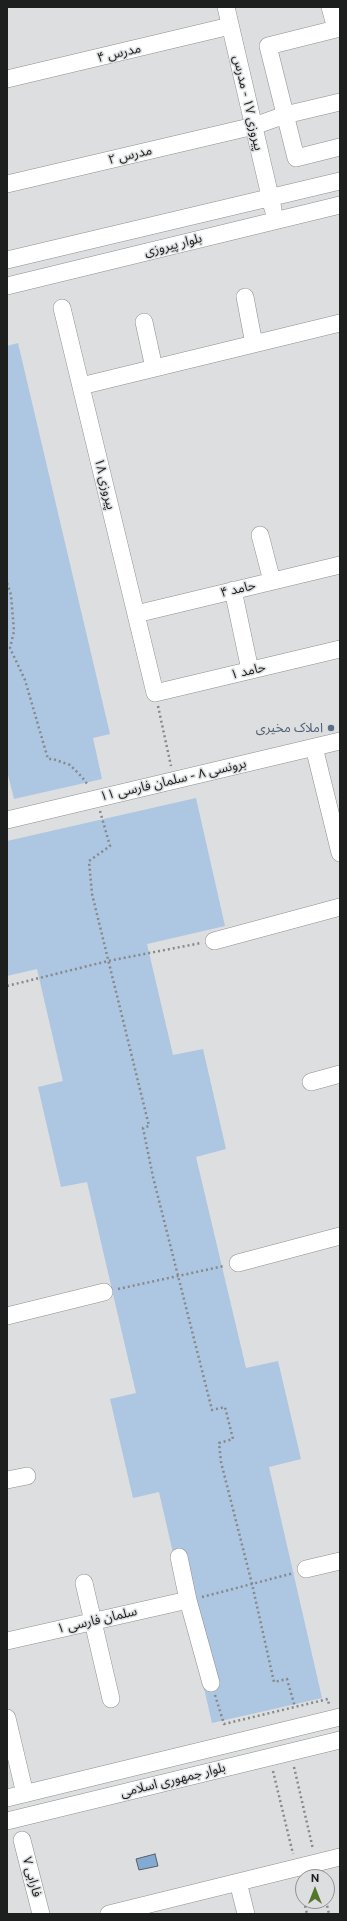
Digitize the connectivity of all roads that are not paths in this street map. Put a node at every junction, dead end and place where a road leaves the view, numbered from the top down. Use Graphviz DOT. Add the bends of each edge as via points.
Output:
graph roads {
  1 [pos="226,7"];
  2 [pos="330,7"];
  3 [pos="230,26"];
  4 [pos="7,79"];
  5 [pos="340,102"];
  6 [pos="285,115"];
  7 [pos="254,126"];
  8 [pos="340,147"];
  9 [pos="340,182"];
  10 [pos="7,184"];
  11 [pos="271,198"];
  12 [pos="340,205"];
  13 [pos="276,221"];
  14 [pos="7,260"];
  15 [pos="7,286"];
  16 [pos="244,297"];
  17 [pos="62,308"];
  18 [pos="144,322"];
  19 [pos="340,323"];
  20 [pos="254,344"];
  21 [pos="154,368"];
  22 [pos="81,386"];
  23 [pos="260,535"];
  24 [pos="340,565"];
  25 [pos="272,581"];
  26 [pos="233,590"];
  27 [pos="136,614"];
  28 [pos="340,649"];
  29 [pos="250,670"];
  30 [pos="155,693"];
  31 [pos="340,741"];
  32 [pos="314,747"];
  33 [pos="7,820"];
  34 [pos="339,847"];
  35 [pos="340,907"];
  36 [pos="214,940"];
  37 [pos="340,1074"];
  38 [pos="311,1082"];
  39 [pos="340,1236"];
  40 [pos="238,1263"];
  41 [pos="104,1292"];
  42 [pos="7,1316"];
  43 [pos="27,1476"];
  44 [pos="7,1480"];
  45 [pos="179,1557"];
  46 [pos="340,1561"];
  47 [pos="306,1569"];
  48 [pos="84,1583"];
  49 [pos="188,1600"];
  50 [pos="93,1622"];
  51 [pos="7,1641"];
  52 [pos="211,1683"];
  53 [pos="111,1699"];
  54 [pos="7,1718"];
  55 [pos="336,1718"];
  56 [pos="340,1740"];
  57 [pos="25,1794"];
  58 [pos="7,1798"];
  59 [pos="7,1821"];
  60 [pos="22,1840"];
  61 [pos="340,1857"];
  62 [pos="238,1882"];
  63 [pos="41,1914"];
  64 [pos="109,1914"];
  65 [pos="246,1914"];
  1 -- 3 [label="street, پیروزی ۱۷ - مدرس"];
  2 -- 6 [label="street" via="336,29 268,46"];
  3 -- 4 [label="street, مدرس ۴"];
  3 -- 7 [label="street, پیروزی ۱۷ - مدرس"];
  5 -- 6 [label="street, مدرس ۲"];
  6 -- 7 [label="street, مدرس ۲"];
  6 -- 8 [label="street" via="296,158"];
  7 -- 10 [label="street, مدرس ۲"];
  7 -- 11 [label="street, پیروزی ۱۷ - مدرس"];
  9 -- 11 [label="street, بلوار پیروزی"];
  11 -- 13 [label="street, پیروزی ۱۷ - مدرس"];
  11 -- 14 [label="street, بلوار پیروزی"];
  12 -- 13 [label="street, بلوار پیروزی"];
  13 -- 15 [label="street, بلوار پیروزی"];
  16 -- 20 [label="street"];
  17 -- 22 [label="street, پیروزی ۱۸"];
  18 -- 21 [label="street"];
  19 -- 20 [label="street"];
  20 -- 21 [label="street"];
  21 -- 22 [label="street"];
  22 -- 27 [label="street, پیروزی ۱۸"];
  23 -- 25 [label="street"];
  24 -- 25 [label="street, حامد ۴"];
  25 -- 26 [label="street, حامد ۴"];
  26 -- 27 [label="street, حامد ۴"];
  26 -- 29 [label="street"];
  27 -- 30 [label="street, پیروزی ۱۸"];
  28 -- 29 [label="street, حامد ۱"];
  29 -- 30 [label="street, حامد ۱"];
  31 -- 32 [label="street, برونسی ۸ - سلمان فارسی ۱۱"];
  32 -- 33 [label="street, برونسی ۸ - سلمان فارسی ۱۱"];
  32 -- 34 [label="street"];
  35 -- 36 [label="street"];
  37 -- 38 [label="street"];
  39 -- 40 [label="street"];
  41 -- 42 [label="street"];
  43 -- 44 [label="street"];
  45 -- 49 [label="street"];
  46 -- 47 [label="street"];
  48 -- 50 [label="street"];
  49 -- 50 [label="street, سلمان فارسی ۱"];
  49 -- 52 [label="street"];
  50 -- 51 [label="street, سلمان فارسی ۱"];
  50 -- 53 [label="street"];
  54 -- 57 [label="street"];
  55 -- 57 [label="street, بلوار جمهوری اسلامی"];
  56 -- 59 [label="street, بلوار جمهوری اسلامی"];
  57 -- 58 [label="street, بلوار جمهوری اسلامی"];
  60 -- 63 [label="street, فارابی ۷"];
  61 -- 62 [label="street"];
  62 -- 64 [label="street"];
  62 -- 65 [label="street"];
}
